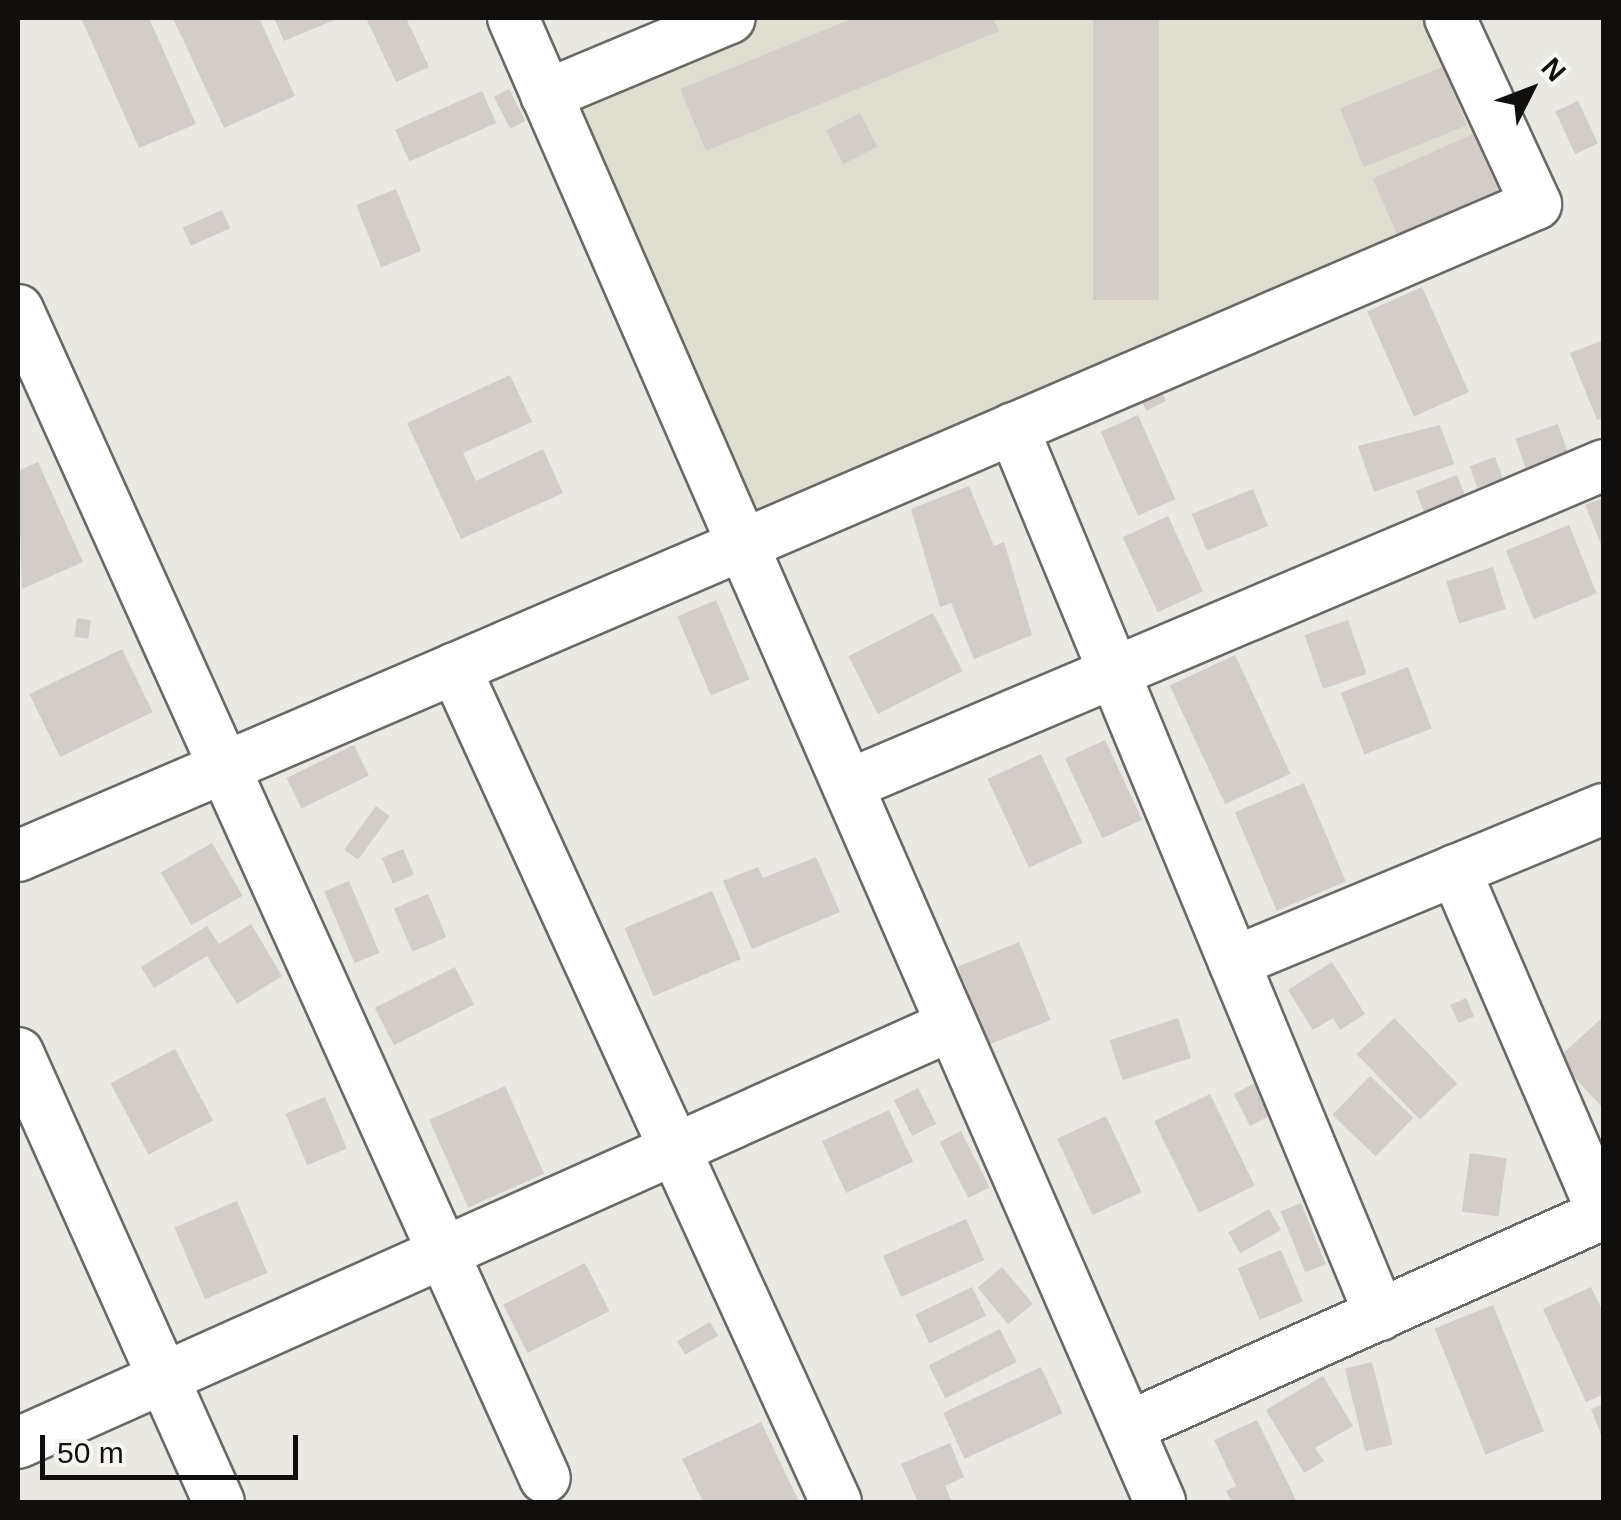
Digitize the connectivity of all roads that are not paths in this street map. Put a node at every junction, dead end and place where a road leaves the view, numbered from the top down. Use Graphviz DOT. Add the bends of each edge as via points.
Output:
graph roads {
  1 [pos="513,18"];
  2 [pos="730,18"];
  3 [pos="1450,18"];
  4 [pos="546,95"];
  5 [pos="18,310"];
  6 [pos="1013,428"];
  7 [pos="1604,465"];
  8 [pos="742,545"];
  9 [pos="456,668"];
  10 [pos="1114,672"];
  11 [pos="224,768"];
  12 [pos="848,785"];
  13 [pos="1604,808"];
  14 [pos="18,856"];
  15 [pos="1455,870"];
  16 [pos="1234,962"];
  17 [pos="952,1025"];
  18 [pos="18,1053"];
  19 [pos="675,1149"];
  20 [pos="1603,1215"];
  21 [pos="443,1253"];
  22 [pos="1380,1315"];
  23 [pos="162,1378"];
  24 [pos="1128,1427"];
  25 [pos="18,1443"];
  26 [pos="545,1478"];
  27 [pos="220,1502"];
  28 [pos="836,1502"];
  29 [pos="1160,1502"];
  1 -- 4 [label="street"];
  2 -- 4 [label="street"];
  3 -- 6 [label="street" via="1536,204"];
  4 -- 8 [label="street"];
  5 -- 11 [label="street"];
  6 -- 8 [label="street"];
  6 -- 10 [label="street"];
  7 -- 10 [label="street"];
  8 -- 9 [label="street"];
  8 -- 12 [label="street"];
  9 -- 11 [label="street"];
  9 -- 19 [label="street"];
  10 -- 12 [label="street"];
  10 -- 16 [label="street"];
  11 -- 14 [label="street"];
  11 -- 21 [label="street"];
  12 -- 17 [label="street"];
  13 -- 15 [label="street"];
  15 -- 16 [label="street"];
  15 -- 20 [label="street"];
  16 -- 22 [label="street"];
  17 -- 19 [label="street"];
  17 -- 24 [label="street"];
  18 -- 23 [label="street"];
  19 -- 21 [label="street"];
  19 -- 28 [label="street"];
  20 -- 22 [label="street"];
  21 -- 23 [label="street"];
  21 -- 26 [label="street"];
  22 -- 24 [label="street"];
  23 -- 25 [label="street"];
  23 -- 27 [label="street"];
  24 -- 29 [label="street"];
}
